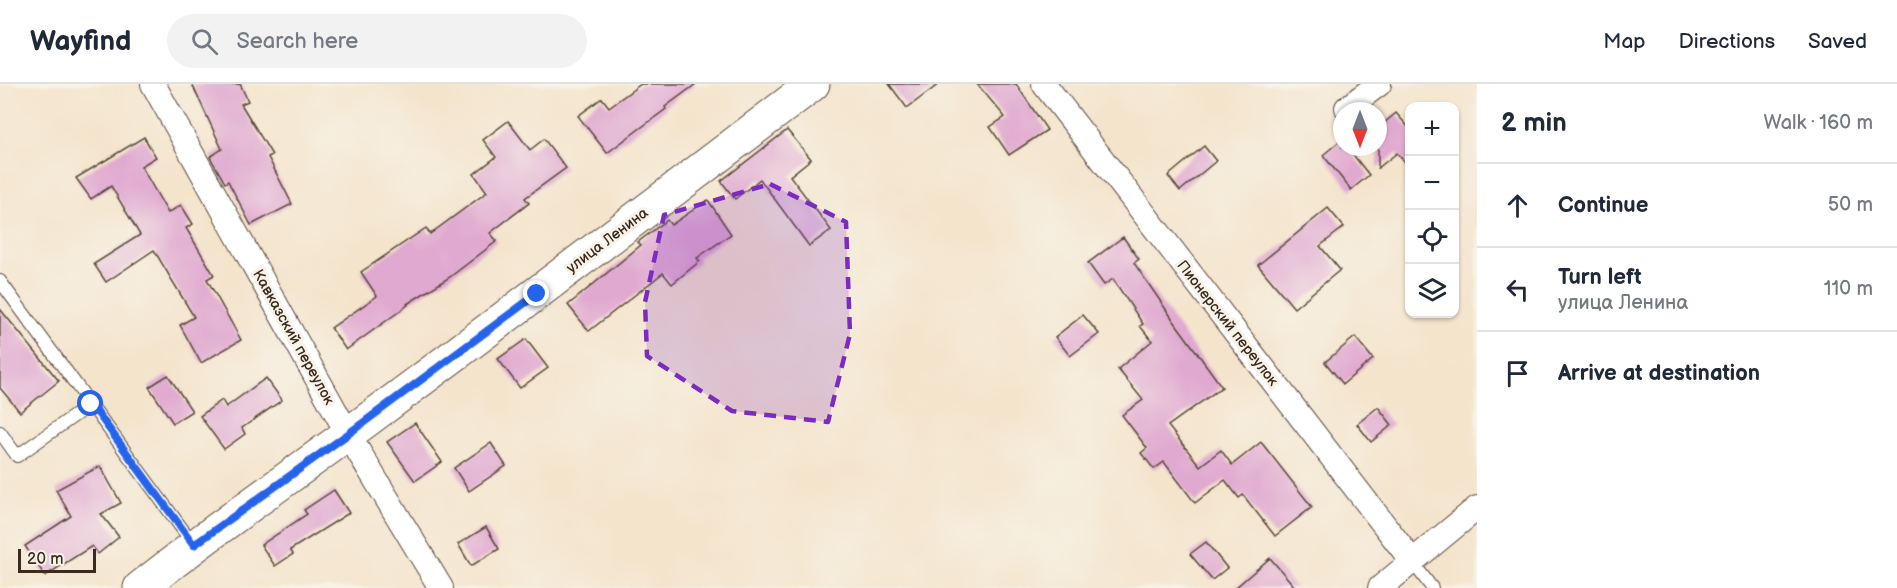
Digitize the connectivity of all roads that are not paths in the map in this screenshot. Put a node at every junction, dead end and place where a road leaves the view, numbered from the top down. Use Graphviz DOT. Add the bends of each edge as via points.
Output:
graph roads {
  1 [pos="153,84"];
  2 [pos="813,84"];
  3 [pos="1044,84"];
  4 [pos="1379,84"];
  5 [pos="1355,102"];
  6 [pos="0,280"];
  7 [pos="91,404"];
  8 [pos="0,432"];
  9 [pos="348,434"];
  10 [pos="1477,508"];
  11 [pos="194,545"];
  12 [pos="1412,561"];
  13 [pos="140,588"];
  14 [pos="441,588"];
  15 [pos="1380,588"];
  16 [pos="1432,588"];
  1 -- 9 [label="street, Кавказский переулок"];
  2 -- 9 [label="street, улица Ленина"];
  3 -- 12 [label="street, Пионерский переулок"];
  4 -- 5 [label="street"];
  6 -- 7 [label="lane"];
  7 -- 8 [label="lane" via="17,456"];
  7 -- 11 [label="lane"];
  9 -- 11 [label="street, улица Ленина"];
  9 -- 14 [label="street, Кавказский переулок"];
  10 -- 12 [label="street"];
  11 -- 13 [label="street, улица Ленина"];
  12 -- 15 [label="street"];
  12 -- 16 [label="lane"];
}
